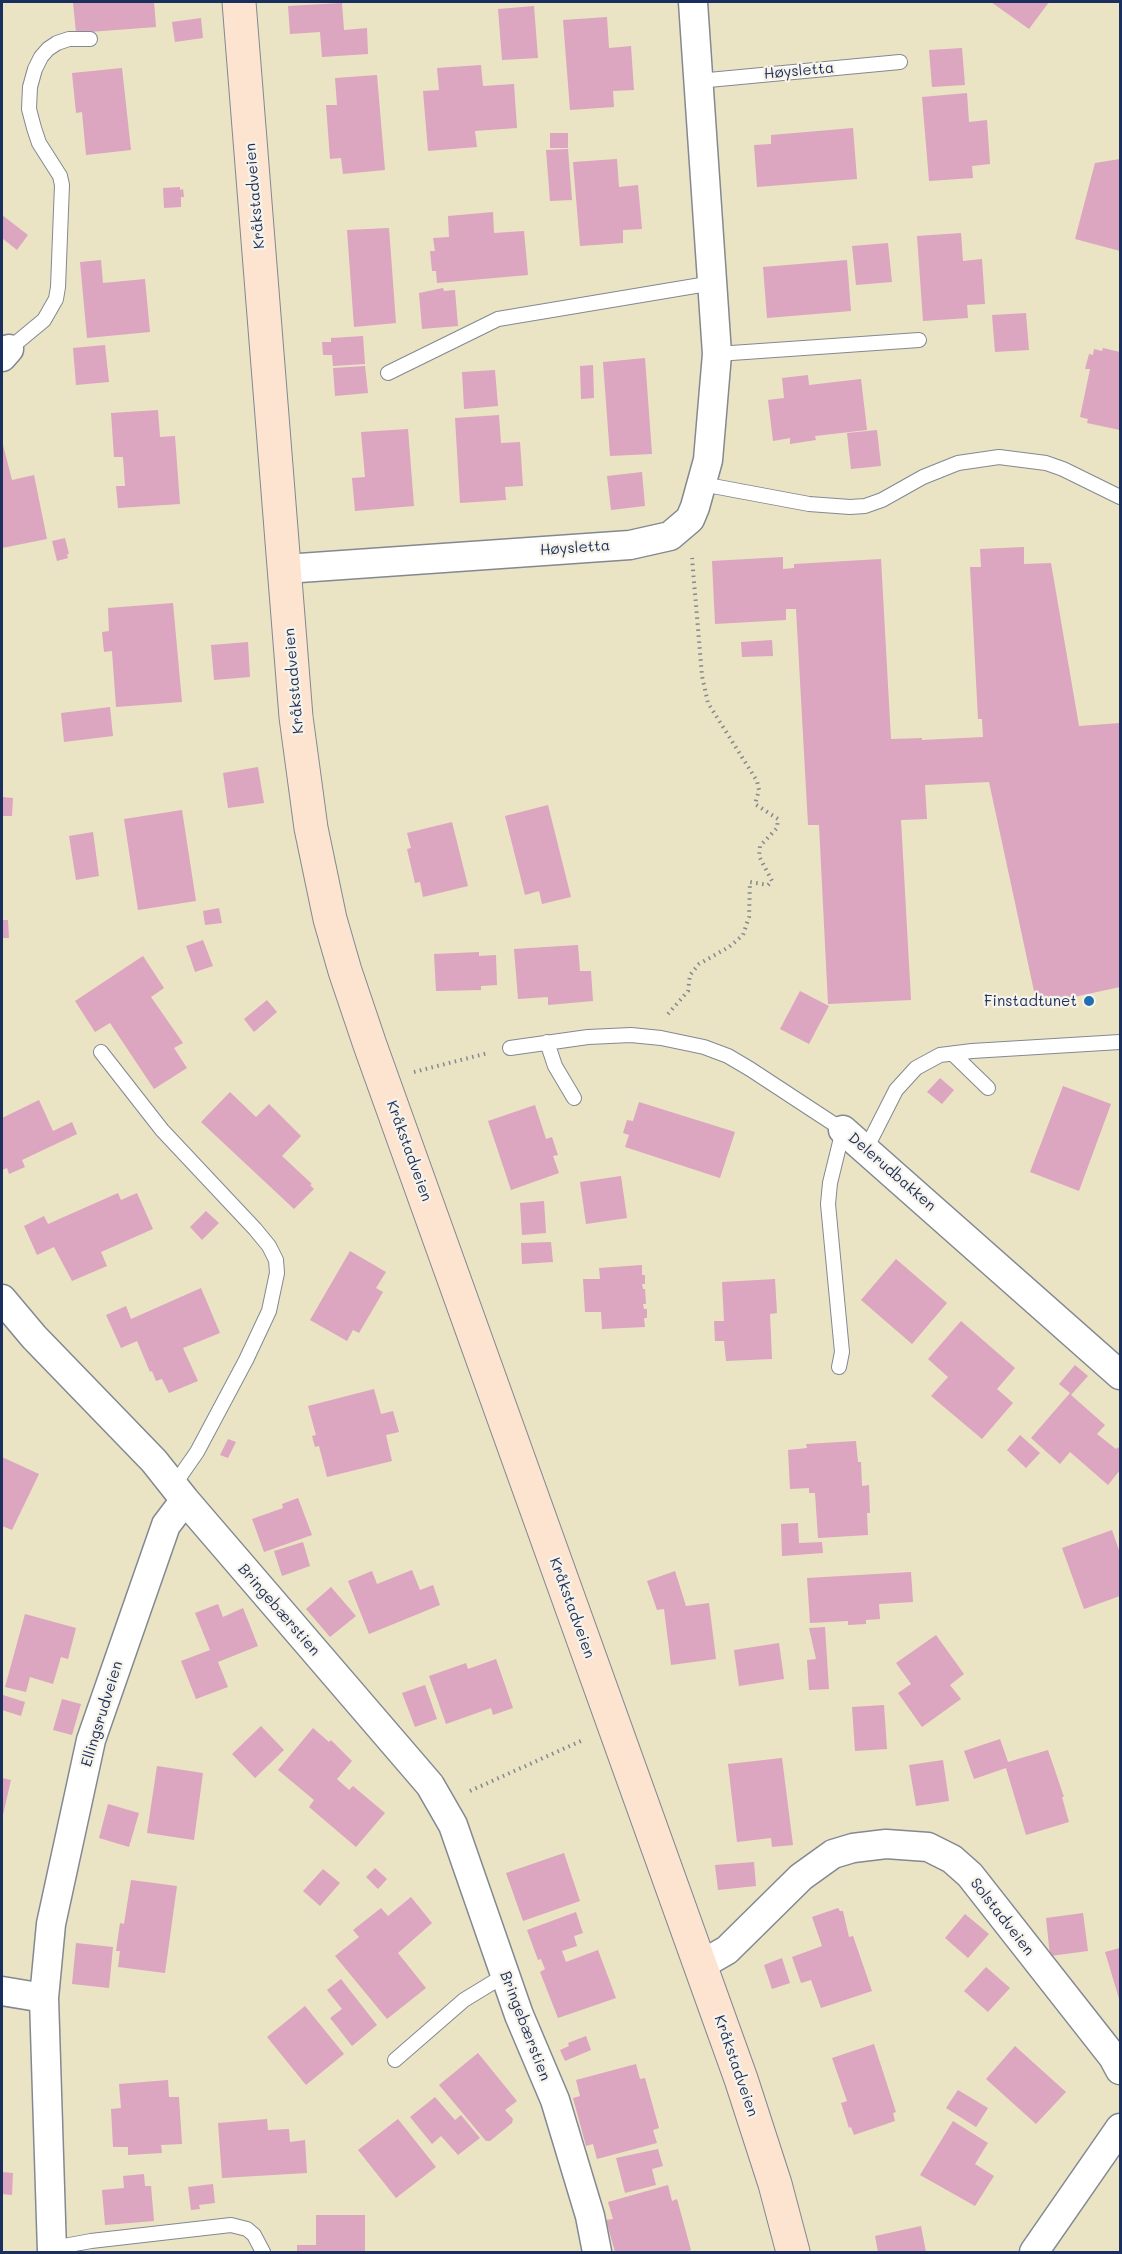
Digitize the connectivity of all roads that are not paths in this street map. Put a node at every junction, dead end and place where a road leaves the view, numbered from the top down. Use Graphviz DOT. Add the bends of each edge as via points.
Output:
graph roads {
  1 [pos="239,2"];
  2 [pos="693,2"];
  3 [pos="90,39"];
  4 [pos="900,62"];
  5 [pos="698,81"];
  6 [pos="713,284"];
  7 [pos="919,340"];
  8 [pos="5,353"];
  9 [pos="717,354"];
  10 [pos="388,372"];
  11 [pos="702,484"];
  12 [pos="1120,497"];
  13 [pos="285,569"];
  14 [pos="547,1042"];
  15 [pos="1120,1042"];
  16 [pos="510,1048"];
  17 [pos="100,1052"];
  18 [pos="953,1054"];
  19 [pos="988,1088"];
  20 [pos="574,1098"];
  21 [pos="843,1130"];
  22 [pos="866,1149"];
  23 [pos="2,1299"];
  24 [pos="839,1367"];
  25 [pos="1120,1375"];
  26 [pos="180,1493"];
  27 [pos="701,1965"];
  28 [pos="505,1975"];
  29 [pos="2,1991"];
  30 [pos="44,1998"];
  31 [pos="395,2060"];
  32 [pos="1120,2070"];
  33 [pos="1120,2127"];
  34 [pos="52,2250"];
  35 [pos="263,2253"];
  36 [pos="597,2253"];
  37 [pos="793,2253"];
  38 [pos="1034,2253"];
  1 -- 13 [label="main road, Kråkstadveien"];
  2 -- 5 [label="street"];
  3 -- 8 [label="lane" via="69,39 48,49 35,69 30,87 29,109 34,128 62,184 58,287 52,309 44,320"];
  4 -- 5 [label="lane, Høysletta"];
  5 -- 6 [label="street"];
  6 -- 9 [label="street"];
  6 -- 10 [label="lane" via="498,319"];
  7 -- 9 [label="lane"];
  9 -- 11 [label="street" via="711,437"];
  11 -- 12 [label="lane" via="808,504 858,506 882,500 958,463 999,457 1046,463"];
  11 -- 13 [label="street, Høysletta" via="690,519 683,527 670,536 648,542"];
  13 -- 27 [label="main road, Kråkstadveien" via="304,786 339,953"];
  14 -- 16 [label="lane"];
  14 -- 20 [label="lane" via="555,1066"];
  14 -- 21 [label="lane" via="631,1035 704,1047 728,1056"];
  15 -- 18 [label="lane"];
  17 -- 26 [label="lane" via="162,1130 255,1229 276,1260 269,1311 196,1452"];
  18 -- 19 [label="lane"];
  18 -- 22 [label="lane" via="940,1055 916,1068 896,1090"];
  21 -- 22 [label="street, Delerudbakken"];
  21 -- 24 [label="lane, Delerudbakken" via="828,1204 842,1352"];
  22 -- 25 [label="street, Delerudbakken"];
  23 -- 26 [label="street"];
  26 -- 28 [label="street, Bringebærstien" via="430,1785 453,1825"];
  26 -- 30 [label="street, Ellingsrudveien" via="92,1740 51,1924"];
  27 -- 32 [label="street, Solstadveien" via="734,1944 801,1878 833,1854 886,1844 928,1847 952,1859 970,1875"];
  27 -- 37 [label="main road, Kråkstadveien" via="758,2129"];
  28 -- 31 [label="lane" via="464,2000"];
  28 -- 36 [label="street, Bringebærstien" via="555,2100"];
  29 -- 30 [label="street"];
  30 -- 34 [label="street, Ellingsrudveien"];
  33 -- 38 [label="street"];
  34 -- 35 [label="lane, Ellingsrudveien" via="91,2241 231,2225 254,2235"];
}
